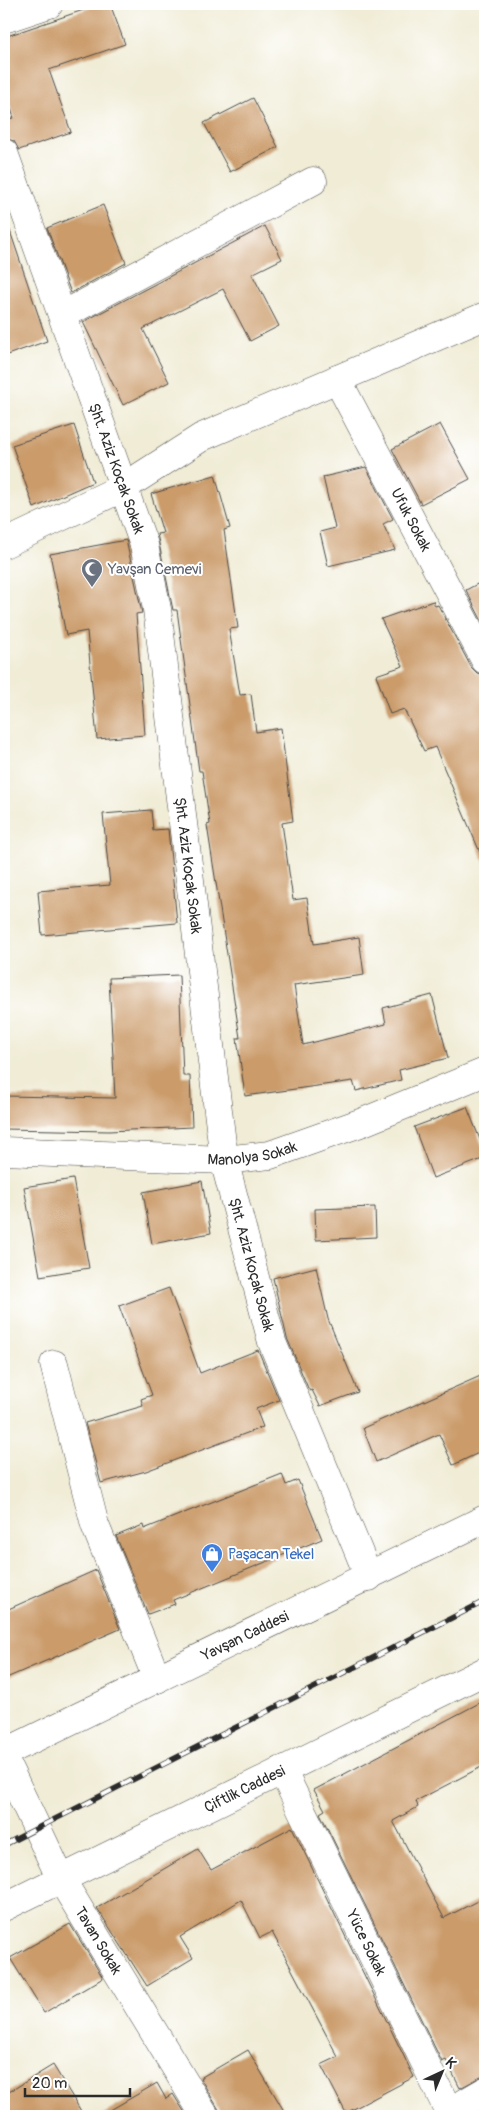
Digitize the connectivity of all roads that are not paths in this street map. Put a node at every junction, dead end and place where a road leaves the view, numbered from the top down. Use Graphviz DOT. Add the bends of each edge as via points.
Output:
graph roads {
  1 [pos="49,4"];
  2 [pos="4,19"];
  3 [pos="4,153"];
  4 [pos="313,181"];
  5 [pos="63,315"];
  6 [pos="485,316"];
  7 [pos="337,379"];
  8 [pos="124,487"];
  9 [pos="4,544"];
  10 [pos="485,660"];
  11 [pos="485,1072"];
  12 [pos="4,1151"];
  13 [pos="224,1160"];
  14 [pos="54,1364"];
  15 [pos="485,1519"];
  16 [pos="369,1577"];
  17 [pos="485,1671"];
  18 [pos="156,1679"];
  19 [pos="4,1753"];
  20 [pos="4,1759"];
  21 [pos="282,1770"];
  22 [pos="61,1879"];
  23 [pos="4,1907"];
  24 [pos="485,2091"];
  25 [pos="450,2114"];
  26 [pos="205,2116"];
  1 -- 2 [label="street"];
  3 -- 5 [label="street, Şht. Aziz Koçak Sokak"];
  4 -- 5 [label="street"];
  5 -- 8 [label="street, Şht. Aziz Koçak Sokak"];
  6 -- 7 [label="street"];
  7 -- 8 [label="street" via="202,437"];
  7 -- 10 [label="street, Ufuk Sokak"];
  8 -- 9 [label="street"];
  8 -- 13 [label="street, Şht. Aziz Koçak Sokak" via="144,545 157,609"];
  11 -- 13 [label="street, Manolya Sokak" via="363,1122 270,1155"];
  12 -- 13 [label="street, Manolya Sokak"];
  13 -- 16 [label="street, Şht. Aziz Koçak Sokak" via="272,1342"];
  14 -- 18 [label="street" via="95,1525"];
  15 -- 16 [label="street, Yavşan Caddesi"];
  16 -- 18 [label="street, Yavşan Caddesi"];
  17 -- 21 [label="street, Çiftlik Caddesi"];
  18 -- 19 [label="street, Yavşan Caddesi"];
  20 -- 22 [label="street, Tavan Sokak"];
  21 -- 22 [label="street, Çiftlik Caddesi"];
  21 -- 25 [label="street, Yüce Sokak"];
  22 -- 23 [label="street, Çiftlik Caddesi"];
  22 -- 26 [label="street, Tavan Sokak"];
  24 -- 25 [label="street"];
}
